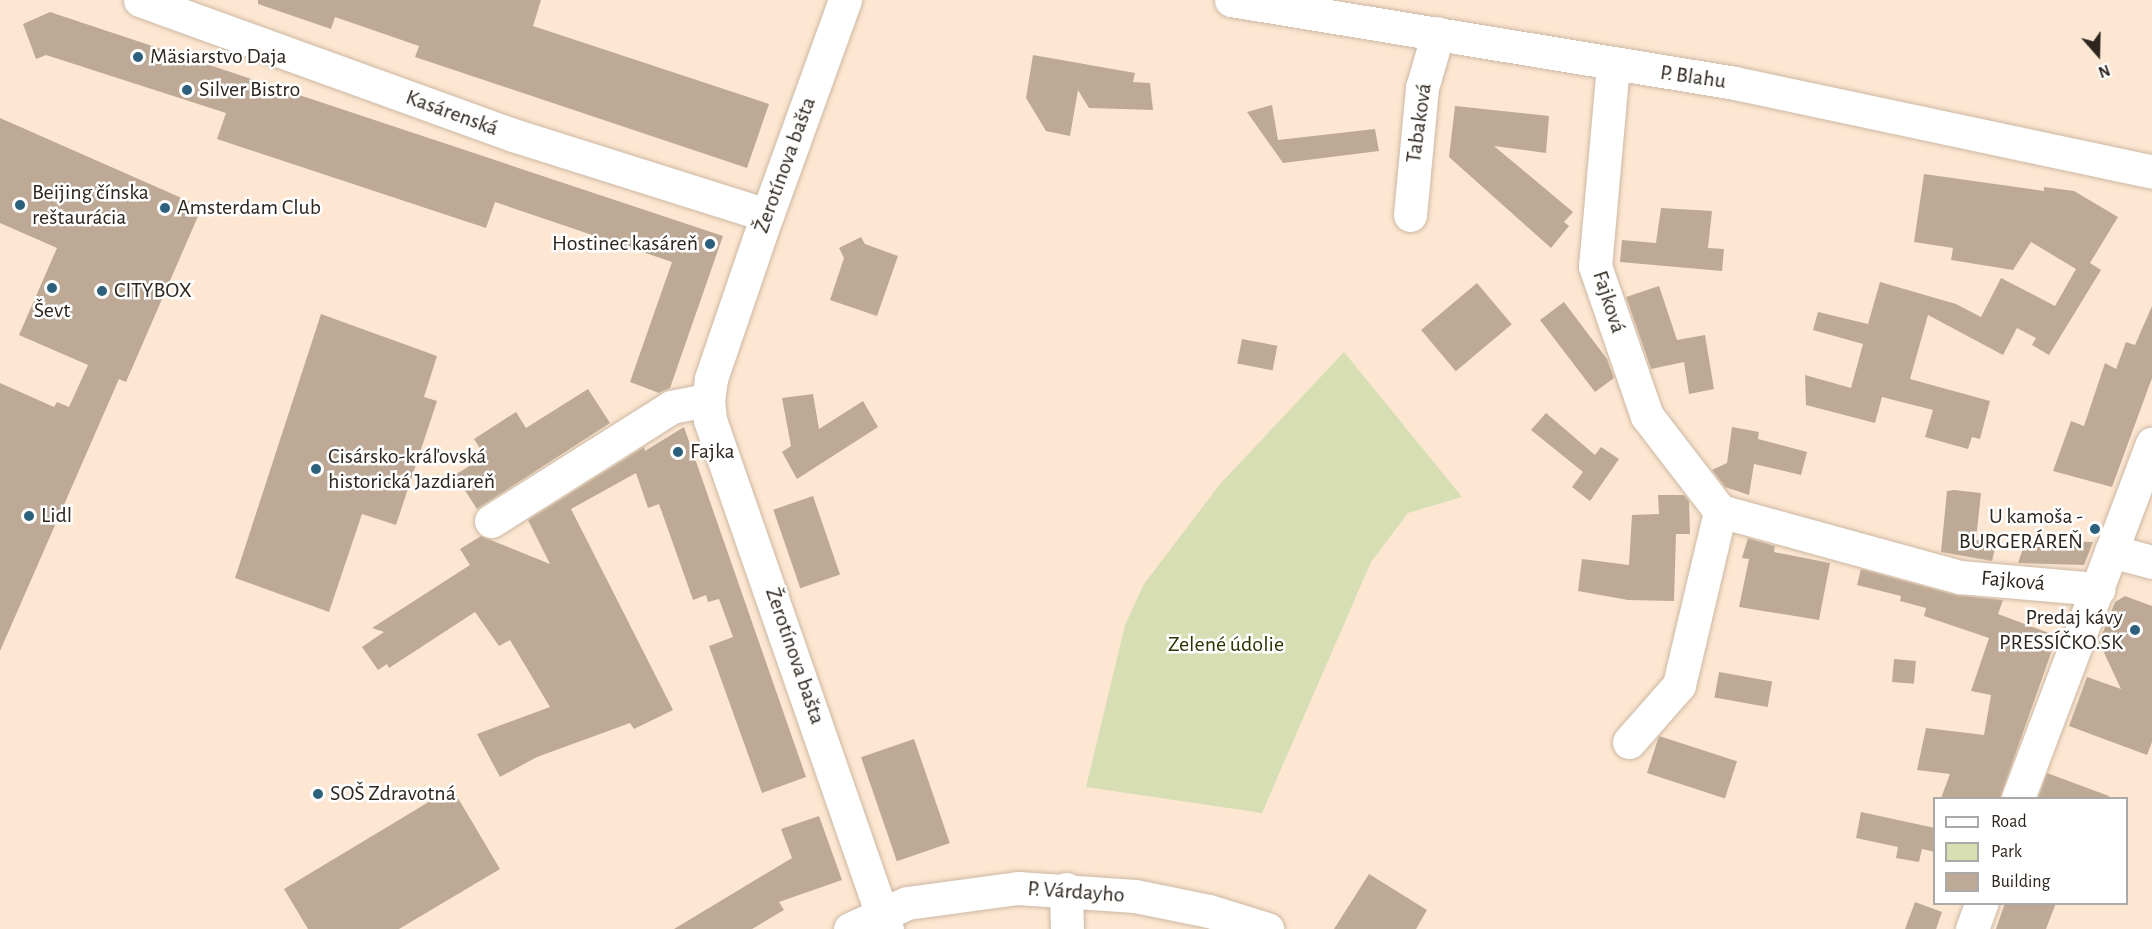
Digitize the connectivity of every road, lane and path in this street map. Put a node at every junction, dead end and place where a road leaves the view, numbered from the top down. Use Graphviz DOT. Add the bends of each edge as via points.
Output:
graph roads {
  1 [pos="140,0"];
  2 [pos="845,0"];
  3 [pos="1231,0"];
  4 [pos="1314,7"];
  5 [pos="1437,33"];
  6 [pos="1613,65"];
  7 [pos="2152,172"];
  8 [pos="767,215"];
  9 [pos="1410,215"];
  10 [pos="708,400"];
  11 [pos="2152,444"];
  12 [pos="1720,511"];
  13 [pos="491,521"];
  14 [pos="2110,551"];
  15 [pos="2152,562"];
  16 [pos="2098,589"];
  17 [pos="1629,742"];
  18 [pos="2018,797"];
  19 [pos="1066,889"];
  20 [pos="1980,905"];
  21 [pos="885,920"];
  22 [pos="1252,926"];
  23 [pos="850,929"];
  24 [pos="1067,929"];
  25 [pos="1972,929"];
  1 -- 8 [label="street, Kasárenská" via="513,135"];
  2 -- 8 [label="street, Žerotínova bašta"];
  3 -- 4 [label="street, P. Blahu"];
  4 -- 5 [label="street, P. Blahu"];
  5 -- 6 [label="street, P. Blahu"];
  5 -- 9 [label="street, Tabaková" via="1422,88"];
  6 -- 7 [label="street, P. Blahu" via="1735,83"];
  6 -- 12 [label="street, Fajková" via="1595,266 1647,416"];
  8 -- 10 [label="street, Žerotínova bašta" via="711,379"];
  10 -- 13 [label="street" via="671,407"];
  10 -- 21 [label="street, Žerotínova bašta" via="710,420"];
  11 -- 14 [label="street"];
  12 -- 16 [label="street, Fajková" via="1960,577"];
  12 -- 17 [label="street" via="1678,685"];
  14 -- 15 [label="street"];
  14 -- 16 [label="street"];
  16 -- 18 [label="street"];
  19 -- 21 [label="street, P. Várdayho" via="967,891"];
  19 -- 22 [label="street, P. Várdayho" via="1171,902"];
  19 -- 24 [label="street"];
  20 -- 25 [label="street"];
  21 -- 23 [label="street, P. Várdayho"];
}
